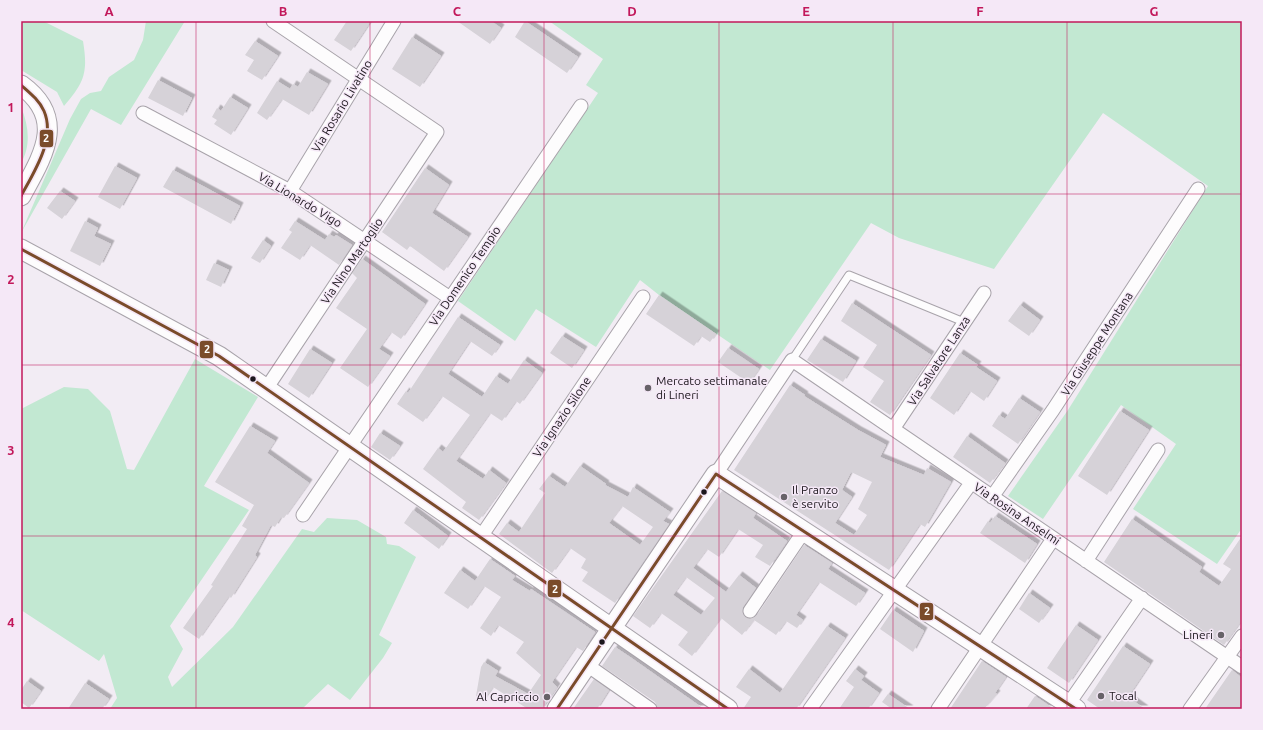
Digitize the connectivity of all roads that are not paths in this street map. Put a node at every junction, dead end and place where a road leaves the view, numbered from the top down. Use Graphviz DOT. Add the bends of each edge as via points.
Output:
graph roads {
  1 [pos="273,21"];
  2 [pos="394,21"];
  3 [pos="358,78"];
  4 [pos="21,85"];
  5 [pos="581,106"];
  6 [pos="143,113"];
  7 [pos="1198,189"];
  8 [pos="290,191"];
  9 [pos="21,196"];
  10 [pos="366,241"];
  11 [pos="21,248"];
  12 [pos="984,293"];
  13 [pos="644,297"];
  14 [pos="450,298"];
  15 [pos="964,322"];
  16 [pos="792,360"];
  17 [pos="266,389"];
  18 [pos="893,429"];
  19 [pos="350,446"];
  20 [pos="1158,450"];
  21 [pos="716,474"];
  22 [pos="971,483"];
  23 [pos="992,497"];
  24 [pos="303,515"];
  25 [pos="804,532"];
  26 [pos="480,538"];
  27 [pos="1053,539"];
  28 [pos="1086,561"];
  29 [pos="894,590"];
  30 [pos="1142,598"];
  31 [pos="750,611"];
  32 [pos="611,629"];
  33 [pos="1242,636"];
  34 [pos="980,646"];
  35 [pos="1227,657"];
  36 [pos="587,665"];
  37 [pos="1242,667"];
  38 [pos="1070,707"];
  39 [pos="557,709"];
  40 [pos="650,709"];
  41 [pos="728,709"];
  42 [pos="810,709"];
  43 [pos="938,709"];
  44 [pos="1190,709"];
  1 -- 3 [label="street"];
  2 -- 3 [label="street, Via Rosario Livatino"];
  3 -- 8 [label="street, Via Rosario Livatino"];
  3 -- 10 [label="street, Via Nino Martoglio" via="437,132"];
  4 -- 9 [label="main road" via="36,99 47,123 44,154"];
  5 -- 14 [label="street, Via Domenico Tempio"];
  6 -- 8 [label="street, Via Lionardo Vigo"];
  7 -- 23 [label="street, Via Giuseppe Montana" via="1053,410"];
  8 -- 10 [label="street, Via Lionardo Vigo"];
  10 -- 14 [label="street, Via Lionardo Vigo"];
  10 -- 17 [label="street, Via Nino Martoglio"];
  11 -- 17 [label="main road" via="219,356"];
  12 -- 15 [label="street, Via Salvatore Lanza"];
  13 -- 26 [label="street, Via Ignazio Silone"];
  14 -- 19 [label="street, Via Domenico Tempio"];
  15 -- 16 [label="lane" via="849,275"];
  15 -- 18 [label="street, Via Salvatore Lanza"];
  16 -- 18 [label="street, Via Rosina Anselmi"];
  16 -- 21 [label="street"];
  17 -- 19 [label="main road"];
  18 -- 22 [label="street, Via Rosina Anselmi"];
  19 -- 24 [label="street, Via Domenico Tempio"];
  19 -- 26 [label="main road"];
  20 -- 28 [label="street"];
  21 -- 25 [label="main road"];
  21 -- 32 [label="main road"];
  22 -- 23 [label="street, Via Rosina Anselmi"];
  22 -- 29 [label="street"];
  23 -- 27 [label="street, Via Rosina Anselmi"];
  25 -- 29 [label="main road"];
  25 -- 31 [label="street"];
  26 -- 32 [label="main road"];
  27 -- 28 [label="street, Via Rosina Anselmi"];
  27 -- 34 [label="street"];
  28 -- 30 [label="street, Via Rosina Anselmi"];
  29 -- 34 [label="main road"];
  29 -- 42 [label="street"];
  30 -- 35 [label="street, Via Rosina Anselmi"];
  30 -- 38 [label="street"];
  32 -- 36 [label="main road"];
  32 -- 41 [label="main road"];
  33 -- 35 [label="street"];
  34 -- 38 [label="main road"];
  34 -- 43 [label="street"];
  35 -- 37 [label="street, Via Rosina Anselmi"];
  35 -- 44 [label="street"];
  36 -- 39 [label="main road"];
  36 -- 40 [label="street"];
}
